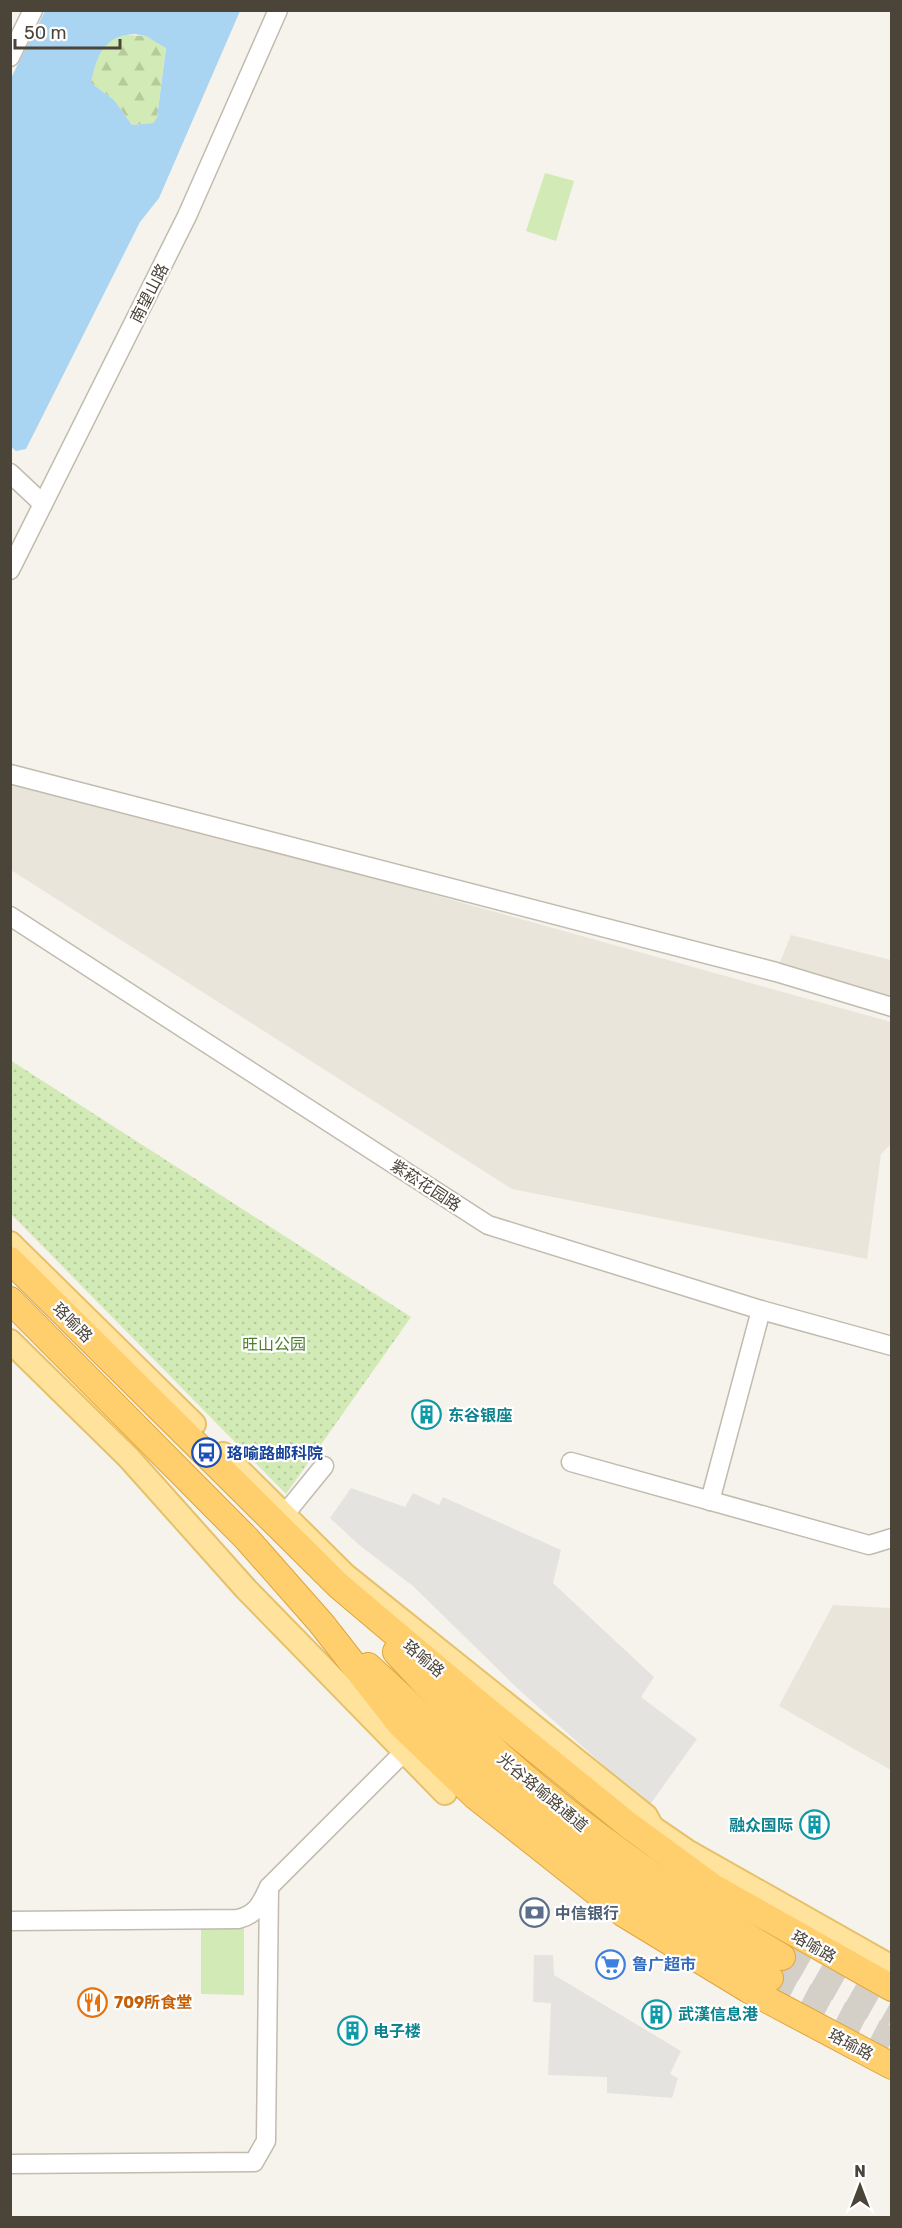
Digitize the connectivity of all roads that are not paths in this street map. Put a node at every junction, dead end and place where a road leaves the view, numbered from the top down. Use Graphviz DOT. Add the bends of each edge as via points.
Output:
graph roads {
  1 [pos="33,10"];
  2 [pos="279,10"];
  3 [pos="10,57"];
  4 [pos="10,473"];
  5 [pos="43,504"];
  6 [pos="10,570"];
  7 [pos="10,774"];
  8 [pos="10,916"];
  9 [pos="891,1006"];
  10 [pos="10,1243"];
  11 [pos="10,1260"];
  12 [pos="10,1300"];
  13 [pos="761,1310"];
  14 [pos="10,1341"];
  15 [pos="891,1346"];
  16 [pos="571,1462"];
  17 [pos="324,1466"];
  18 [pos="710,1501"];
  19 [pos="281,1520"];
  20 [pos="891,1538"];
  21 [pos="339,1586"];
  22 [pos="321,1623"];
  23 [pos="410,1746"];
  24 [pos="445,1793"];
  25 [pos="269,1887"];
  26 [pos="10,1921"];
  27 [pos="891,1967"];
  28 [pos="891,1988"];
  29 [pos="810,2022"];
  30 [pos="891,2066"];
  31 [pos="10,2164"];
  1 -- 3 [label="street"];
  2 -- 5 [label="street, 南望山路" via="187,216"];
  4 -- 5 [label="street"];
  5 -- 6 [label="street, 南望山路"];
  7 -- 9 [label="street" via="777,972"];
  8 -- 13 [label="street, 紫菘花园路" via="488,1225"];
  10 -- 19 [label="main road"];
  11 -- 19 [label="highway, 珞喻路"];
  12 -- 22 [label="highway, 珞喻路" via="247,1539"];
  13 -- 15 [label="street, 紫菘花园路"];
  13 -- 18 [label="street"];
  14 -- 23 [label="main road" via="129,1458 246,1589"];
  16 -- 18 [label="street"];
  17 -- 19 [label="street"];
  18 -- 20 [label="street" via="869,1545"];
  19 -- 21 [label="highway, 珞喻路"];
  19 -- 27 [label="main road" via="646,1816 652,1827 687,1851"];
  21 -- 22 [label="highway, 光谷珞喻路通道" via="442,1703 522,1777 776,1967 697,1933 571,1844 491,1780"];
  21 -- 28 [label="highway, 珞喻路" via="627,1824 713,1887"];
  22 -- 23 [label="highway, 珞喻路"];
  23 -- 24 [label="main road"];
  23 -- 25 [label="street"];
  23 -- 29 [label="highway, 珞喻路" via="624,1914 686,1954"];
  25 -- 26 [label="street" via="252,1915 238,1919"];
  25 -- 31 [label="street" via="266,2141 254,2162"];
  29 -- 30 [label="highway, 珞瑜路"];
}
